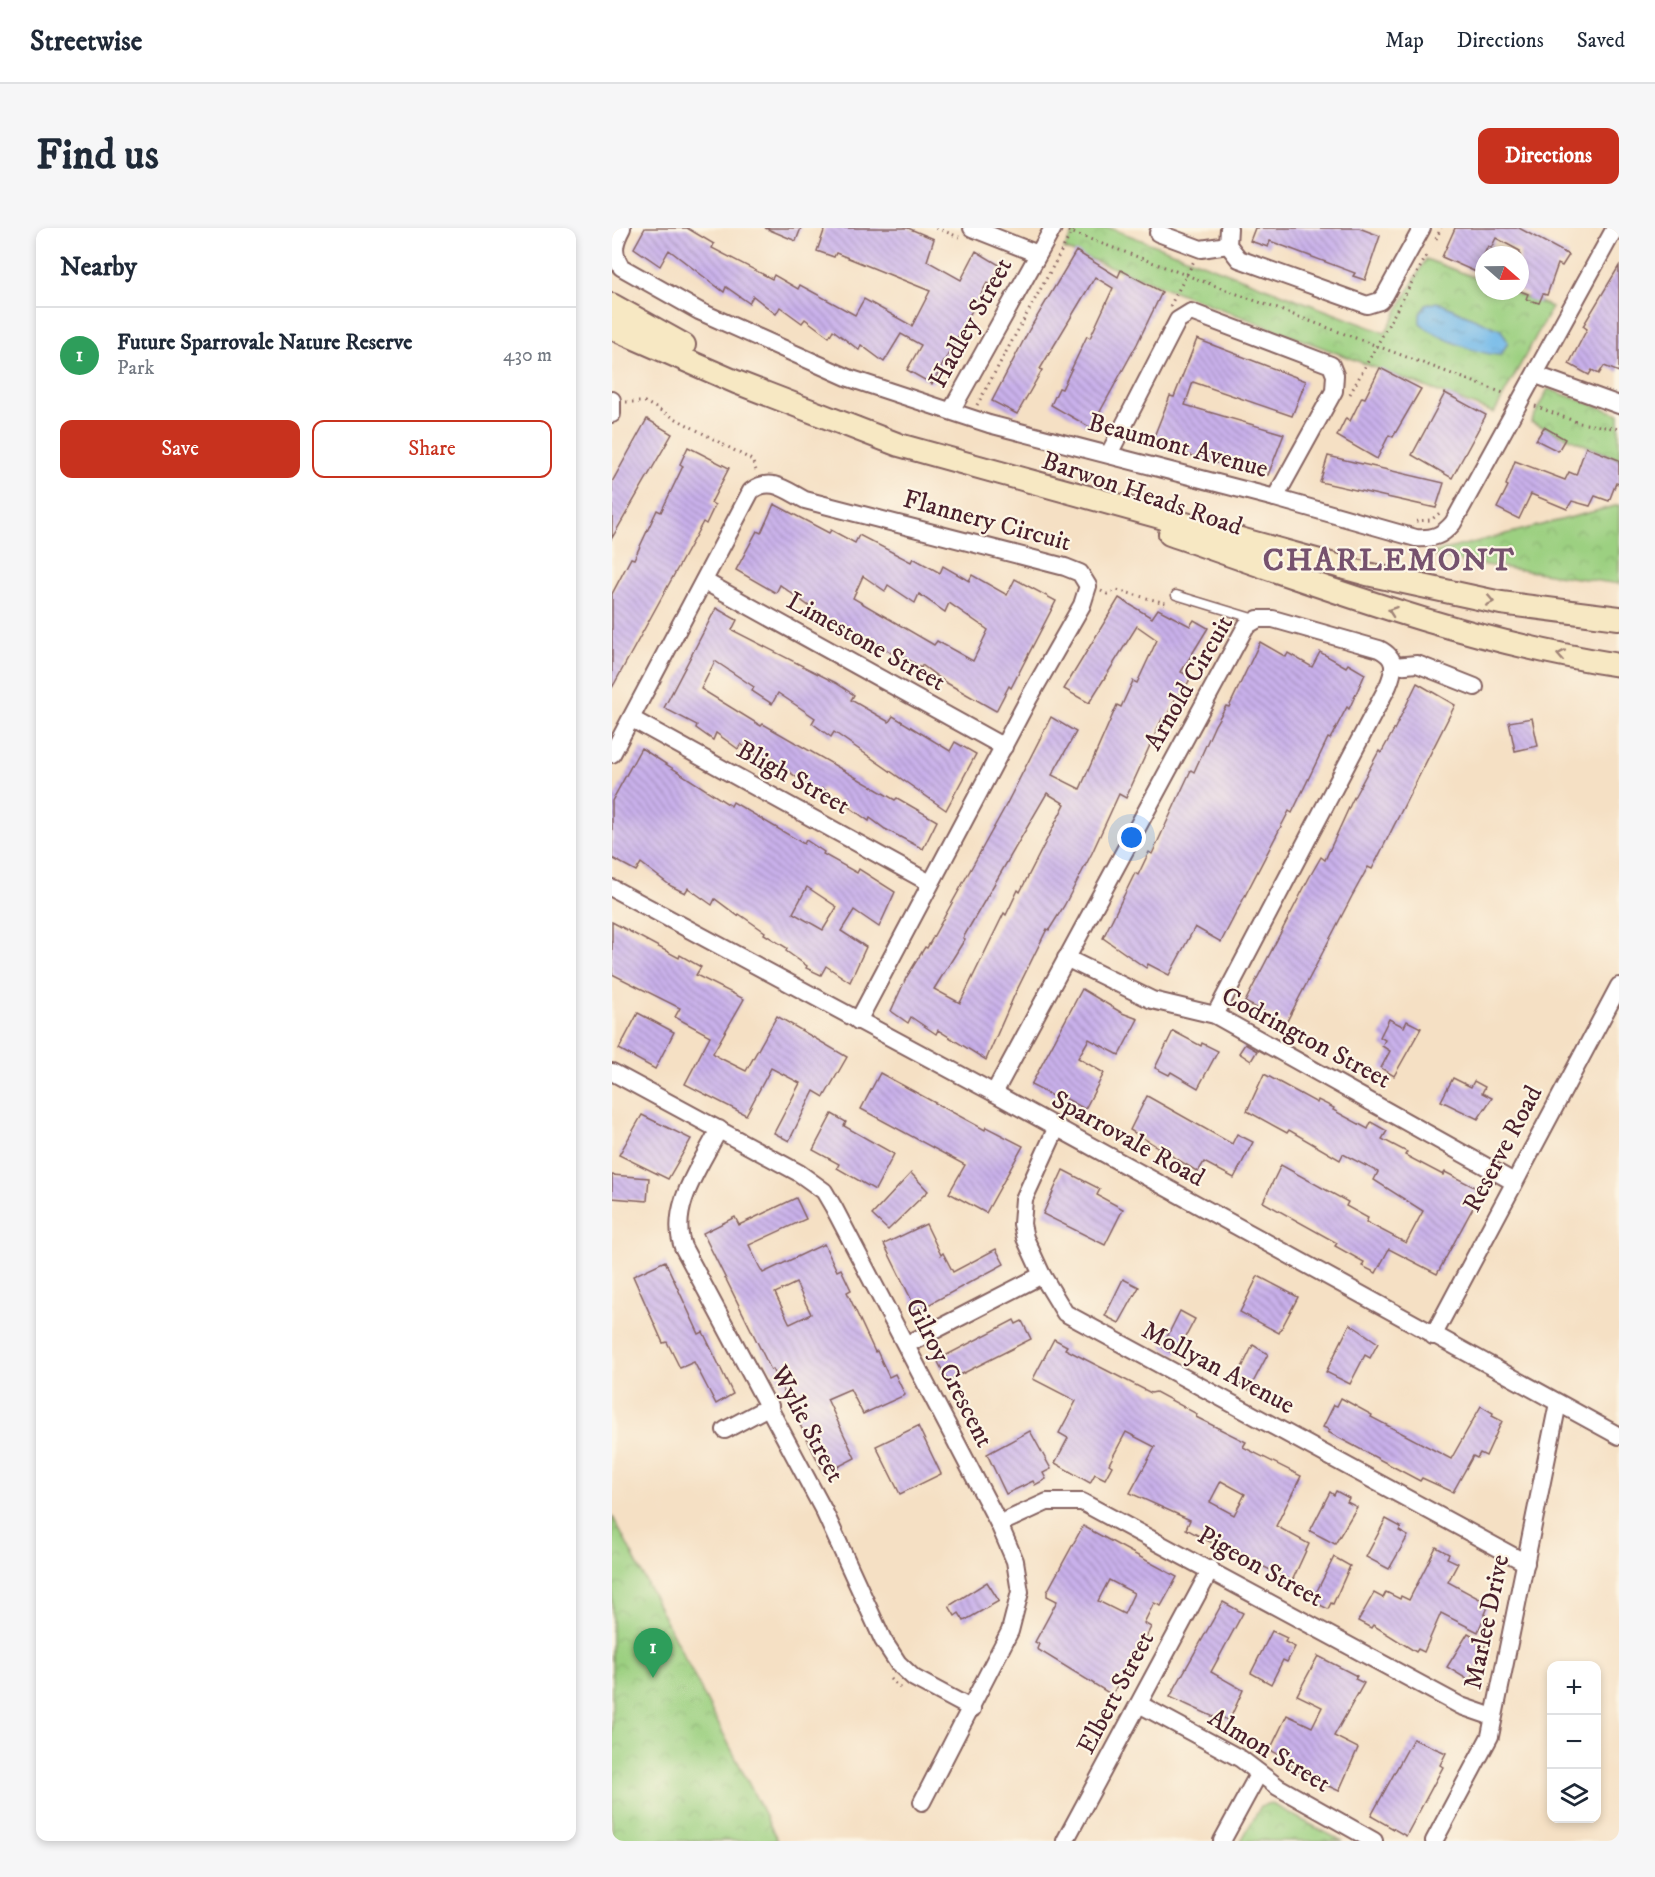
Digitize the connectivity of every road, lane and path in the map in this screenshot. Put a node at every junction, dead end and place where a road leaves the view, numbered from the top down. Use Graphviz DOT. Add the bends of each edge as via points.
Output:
graph roads {
  1 [pos="622,228"];
  2 [pos="936,228"];
  3 [pos="1053,228"];
  4 [pos="1060,228"];
  5 [pos="1422,228"];
  6 [pos="1441,228"];
  7 [pos="1615,228"];
  8 [pos="1072,230"];
  9 [pos="1158,233"];
  10 [pos="970,234"];
  11 [pos="1229,236"];
  12 [pos="1038,254"];
  13 [pos="612,305"];
  14 [pos="612,327"];
  15 [pos="1376,347"];
  16 [pos="1536,375"];
  17 [pos="1348,398"];
  18 [pos="1521,400"];
  19 [pos="612,405"];
  20 [pos="793,405"];
  21 [pos="977,405"];
  22 [pos="1619,405"];
  23 [pos="951,411"];
  24 [pos="1619,429"];
  25 [pos="1109,454"];
  26 [pos="958,461"];
  27 [pos="761,483"];
  28 [pos="1275,498"];
  29 [pos="704,581"];
  30 [pos="1087,583"];
  31 [pos="1176,595"];
  32 [pos="1170,604"];
  33 [pos="1619,618"];
  34 [pos="1255,620"];
  35 [pos="1619,665"];
  36 [pos="1394,666"];
  37 [pos="1475,687"];
  38 [pos="632,718"];
  39 [pos="1004,747"];
  40 [pos="612,754"];
  41 [pos="930,883"];
  42 [pos="612,888"];
  43 [pos="1066,958"];
  44 [pos="1619,986"];
  45 [pos="1215,1015"];
  46 [pos="858,1021"];
  47 [pos="612,1072"];
  48 [pos="994,1093"];
  49 [pos="719,1129"];
  50 [pos="1056,1129"];
  51 [pos="1514,1182"];
  52 [pos="1042,1275"];
  53 [pos="1433,1336"];
  54 [pos="906,1345"];
  55 [pos="1558,1403"];
  56 [pos="770,1406"];
  57 [pos="725,1431"];
  58 [pos="1619,1436"];
  59 [pos="999,1524"];
  60 [pos="1526,1563"];
  61 [pos="1211,1569"];
  62 [pos="1139,1704"];
  63 [pos="972,1709"];
  64 [pos="1493,1717"];
  65 [pos="1259,1773"];
  66 [pos="922,1802"];
  67 [pos="1065,1841"];
  68 [pos="1222,1841"];
  69 [pos="1374,1841"];
  70 [pos="1434,1841"];
  1 -- 23 [label="street, Beaumont Avenue" via="615,241 614,255 621,267 689,305 849,378"];
  2 -- 10 [label="path"];
  3 -- 12 [label="street, Hadley Street"];
  4 -- 8 [label="path"];
  5 -- 11 [label="street" via="1385,295 1367,305 1239,259"];
  6 -- 15 [label="path"];
  7 -- 16 [label="street, Beaumont Avenue"];
  8 -- 15 [label="path"];
  8 -- 21 [label="path"];
  9 -- 11 [label="street" via="1201,249"];
  10 -- 12 [label="street"];
  12 -- 23 [label="street, Hadley Street"];
  13 -- 20 [label="main road, Barwon Heads Road"];
  14 -- 20 [label="main road, Barwon Heads Road"];
  15 -- 17 [label="path"];
  15 -- 18 [label="path"];
  16 -- 18 [label="street, Beaumont Avenue"];
  16 -- 22 [label="street"];
  18 -- 24 [label="path" via="1579,423"];
  18 -- 28 [label="street, Beaumont Avenue" via="1453,523 1438,536 1416,538"];
  19 -- 27 [label="path" via="645,402 752,460"];
  20 -- 26 [label="main road, Barwon Heads Road" via="899,445"];
  23 -- 25 [label="street, Beaumont Avenue"];
  25 -- 28 [label="street, Beaumont Avenue"];
  25 -- 28 [label="street" via="1178,320 1191,312 1331,365 1334,391"];
  26 -- 33 [label="main road, Barwon Heads Road, one-way" via="1377,577 1501,603"];
  35 -- 26 [label="main road, Barwon Heads Road, one-way" via="1502,642 1419,620"];
  27 -- 29 [label="street" via="751,491"];
  27 -- 30 [label="street, Flannery Circuit" via="772,483 805,500 1071,568"];
  29 -- 38 [label="street"];
  29 -- 39 [label="street, Limestone Street"];
  30 -- 32 [label="path" via="1107,594 1117,590"];
  30 -- 39 [label="street, Flannery Circuit" via="1082,605"];
  31 -- 34 [label="lane"];
  34 -- 36 [label="street, Arnold Circuit" via="1273,619 1370,645 1387,653"];
  34 -- 43 [label="street, Arnold Circuit" via="1244,629"];
  36 -- 37 [label="street" via="1421,665"];
  36 -- 45 [label="street" via="1388,686"];
  38 -- 40 [label="street"];
  38 -- 41 [label="street, Bligh Street"];
  39 -- 41 [label="street, Flannery Circuit"];
  41 -- 46 [label="street, Flannery Circuit"];
  42 -- 46 [label="street, Sparrovale Road"];
  43 -- 45 [label="street, Codrington Street" via="1152,1000"];
  43 -- 48 [label="street, Arnold Circuit"];
  44 -- 51 [label="street, Reserve Road"];
  45 -- 51 [label="street, Codrington Street"];
  46 -- 48 [label="street, Sparrovale Road"];
  47 -- 49 [label="street, Gilroy Crescent"];
  48 -- 50 [label="street, Sparrovale Road"];
  49 -- 54 [label="street, Gilroy Crescent" via="800,1173 824,1191"];
  49 -- 56 [label="street, Wylie Street" via="680,1209 680,1239"];
  50 -- 52 [label="street, Mollyan Avenue" via="1022,1207 1023,1232"];
  50 -- 53 [label="street, Sparrovale Road"];
  51 -- 53 [label="street, Reserve Road"];
  52 -- 54 [label="street"];
  52 -- 60 [label="street, Mollyan Avenue" via="1069,1316"];
  53 -- 55 [label="street, Sparrovale Road"];
  54 -- 59 [label="street, Gilroy Crescent"];
  55 -- 58 [label="street, Sparrovale Road"];
  55 -- 60 [label="street, Marlee Drive"];
  56 -- 57 [label="street"];
  56 -- 63 [label="street, Wylie Street" via="883,1640 898,1663 914,1678"];
  59 -- 61 [label="street, Pigeon Street" via="1047,1502 1082,1502"];
  59 -- 63 [label="street, Gilroy Crescent" via="1015,1561 1020,1592 1010,1631"];
  60 -- 64 [label="street, Marlee Drive"];
  61 -- 62 [label="street, Elbert Street"];
  61 -- 64 [label="street, Pigeon Street" via="1461,1706"];
  62 -- 65 [label="street, Almon Street" via="1241,1759"];
  62 -- 67 [label="street, Elbert Street"];
  63 -- 66 [label="street, Gilroy Crescent"];
  64 -- 70 [label="street, Marlee Drive" via="1483,1751"];
  65 -- 68 [label="street"];
  65 -- 69 [label="street, Almon Street"];
}
